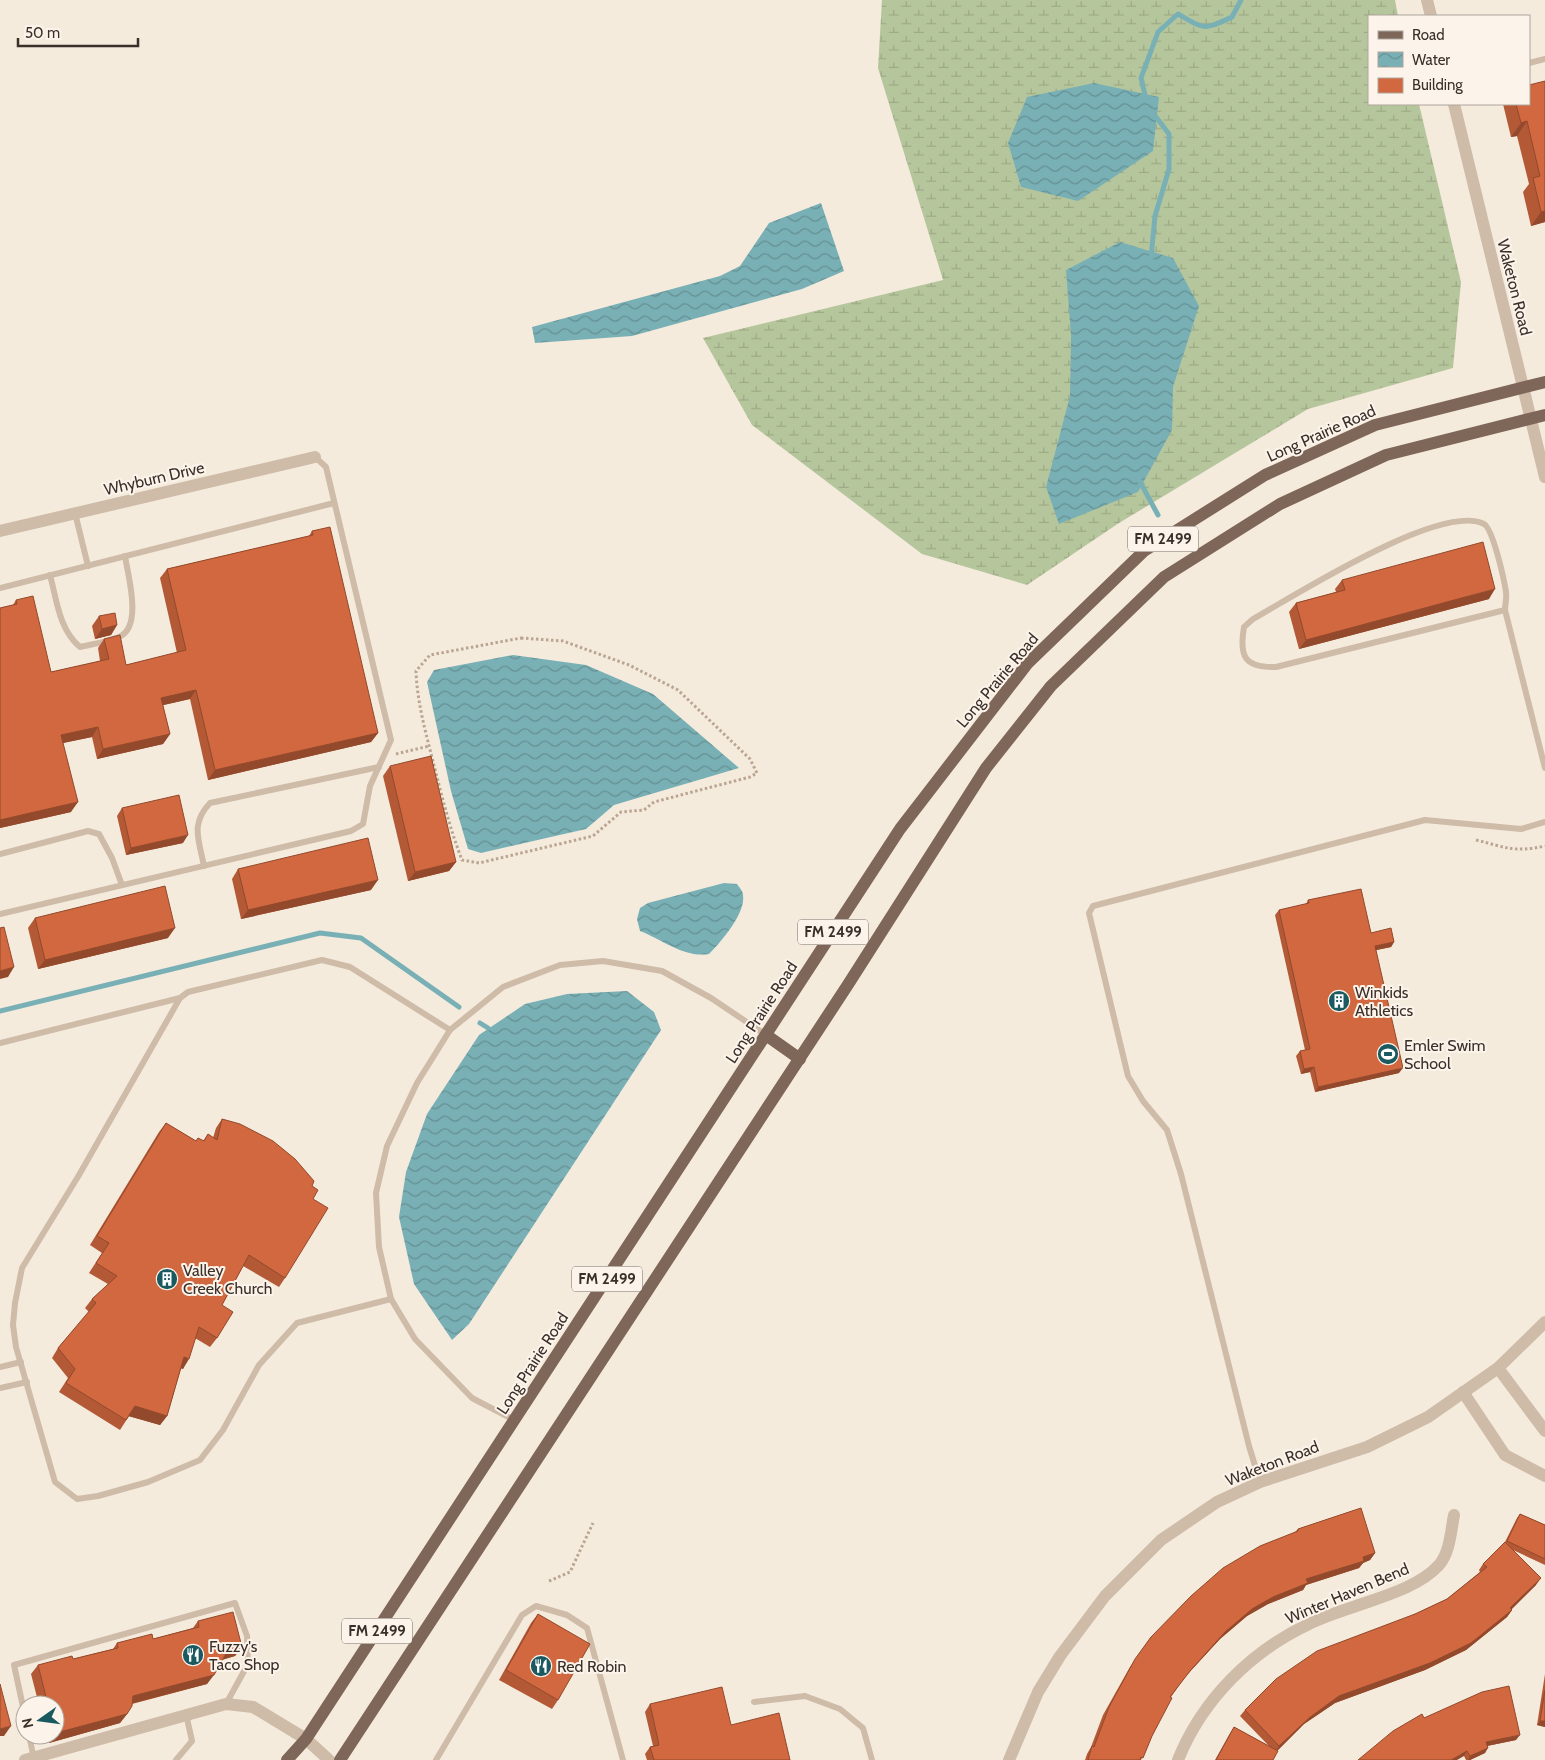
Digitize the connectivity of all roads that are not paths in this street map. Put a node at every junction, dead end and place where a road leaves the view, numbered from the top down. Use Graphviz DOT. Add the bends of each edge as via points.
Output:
graph roads {
  1 [pos="1427,0"];
  2 [pos="1431,15"];
  3 [pos="1545,59"];
  4 [pos="1530,63"];
  5 [pos="1454,105"];
  6 [pos="1545,382"];
  7 [pos="1522,387"];
  8 [pos="1545,415"];
  9 [pos="1530,418"];
  10 [pos="315,457"];
  11 [pos="1545,477"];
  12 [pos="334,503"];
  13 [pos="75,513"];
  14 [pos="0,531"];
  15 [pos="125,556"];
  16 [pos="88,566"];
  17 [pos="50,575"];
  18 [pos="0,588"];
  19 [pos="1505,610"];
  20 [pos="379,767"];
  21 [pos="1545,768"];
  22 [pos="1545,822"];
  23 [pos="0,854"];
  24 [pos="204,866"];
  25 [pos="122,886"];
  26 [pos="0,914"];
  27 [pos="180,998"];
  28 [pos="450,1030"];
  29 [pos="766,1035"];
  30 [pos="0,1043"];
  31 [pos="800,1059"];
  32 [pos="391,1299"];
  33 [pos="1545,1322"];
  34 [pos="21,1362"];
  35 [pos="0,1367"];
  36 [pos="1498,1368"];
  37 [pos="27,1382"];
  38 [pos="0,1388"];
  39 [pos="1463,1392"];
  40 [pos="514,1420"];
  41 [pos="1545,1432"];
  42 [pos="1545,1476"];
  43 [pos="1260,1482"];
  44 [pos="1454,1515"];
  45 [pos="20,1695"];
  46 [pos="754,1702"];
  47 [pos="226,1704"];
  48 [pos="186,1714"];
  49 [pos="306,1739"];
  50 [pos="30,1745"];
  51 [pos="31,1759"];
  52 [pos="176,1760"];
  53 [pos="287,1760"];
  54 [pos="329,1760"];
  55 [pos="340,1760"];
  56 [pos="436,1760"];
  57 [pos="623,1760"];
  58 [pos="872,1760"];
  59 [pos="1009,1760"];
  60 [pos="1178,1760"];
  1 -- 2 [label="street"];
  3 -- 4 [label="lane"];
  5 -- 7 [label="street, Waketon Road"];
  6 -- 7 [label="main road, Long Prairie Road / FM 2499"];
  7 -- 9 [label="street, Waketon Road"];
  7 -- 29 [label="main road, Long Prairie Road / FM 2499" via="1375,425 1265,476 1144,551 1027,664 960,749 900,829"];
  8 -- 9 [label="main road, FM 2499"];
  9 -- 11 [label="street, Waketon Road"];
  9 -- 31 [label="main road, FM 2499" via="1386,455 1280,504 1164,577 1051,686 986,768"];
  10 -- 12 [label="lane" via="326,467"];
  10 -- 13 [label="street, Whyburn Drive"];
  12 -- 15 [label="lane"];
  12 -- 20 [label="lane" via="391,740"];
  13 -- 14 [label="street, Whyburn Drive"];
  13 -- 16 [label="lane"];
  15 -- 16 [label="lane"];
  15 -- 17 [label="lane" via="133,615 130,626 121,637 80,647 64,629"];
  16 -- 17 [label="lane"];
  17 -- 18 [label="lane"];
  19 -- 19 [label="lane" via="1506,592 1492,534 1486,525 1472,520 1442,525 1383,546 1253,619 1244,626 1243,652 1250,663 1259,668 1276,667"];
  19 -- 21 [label="lane"];
  20 -- 24 [label="lane" via="370,786 363,824 351,831"];
  20 -- 24 [label="lane" via="210,803 200,814 198,823"];
  22 -- 43 [label="lane" via="1520,829 1425,820 1093,906 1089,913 1128,1076 1142,1101 1167,1130 1181,1174"];
  23 -- 25 [label="lane" via="88,831 99,834"];
  24 -- 25 [label="lane"];
  25 -- 26 [label="lane"];
  27 -- 28 [label="lane" via="188,992 322,960 350,967"];
  27 -- 30 [label="lane"];
  27 -- 34 [label="lane" via="79,1176 22,1268 14,1325"];
  28 -- 29 [label="lane" via="503,988 560,965 603,961 662,971 711,998"];
  28 -- 32 [label="lane" via="417,1083 387,1146 376,1193 378,1247"];
  29 -- 31 [label="main road"];
  29 -- 40 [label="main road, Long Prairie Road / FM 2499"];
  31 -- 55 [label="main road, FM 2499"];
  32 -- 37 [label="lane" via="297,1323 259,1365 223,1430 200,1460 148,1482 98,1496 76,1499 55,1482"];
  32 -- 40 [label="lane" via="414,1339 472,1398"];
  33 -- 36 [label="street, Waketon Road"];
  34 -- 35 [label="lane"];
  34 -- 37 [label="lane"];
  36 -- 39 [label="street, Waketon Road"];
  36 -- 41 [label="street"];
  37 -- 38 [label="lane"];
  39 -- 42 [label="street" via="1505,1455"];
  39 -- 43 [label="street, Waketon Road" via="1428,1417 1367,1446"];
  40 -- 49 [label="main road, Long Prairie Road / FM 2499"];
  43 -- 59 [label="street, Waketon Road" via="1188,1520 1161,1540 1105,1596 1060,1656 1038,1692"];
  44 -- 60 [label="street, Winter Haven Bend" via="1441,1564 1427,1576 1379,1598 1310,1623 1273,1643 1242,1667 1216,1696"];
  45 -- 47 [label="lane" via="14,1665 235,1603 247,1636 248,1664"];
  46 -- 58 [label="lane" via="805,1696 840,1708 863,1728"];
  47 -- 48 [label="street"];
  47 -- 49 [label="street" via="253,1707"];
  48 -- 51 [label="street"];
  48 -- 52 [label="lane" via="192,1741"];
  49 -- 53 [label="main road, Long Prairie Road / FM 2499"];
  49 -- 54 [label="street"];
  50 -- 51 [label="lane"];
  56 -- 57 [label="lane" via="522,1615 536,1606 567,1616 587,1628"];
}
